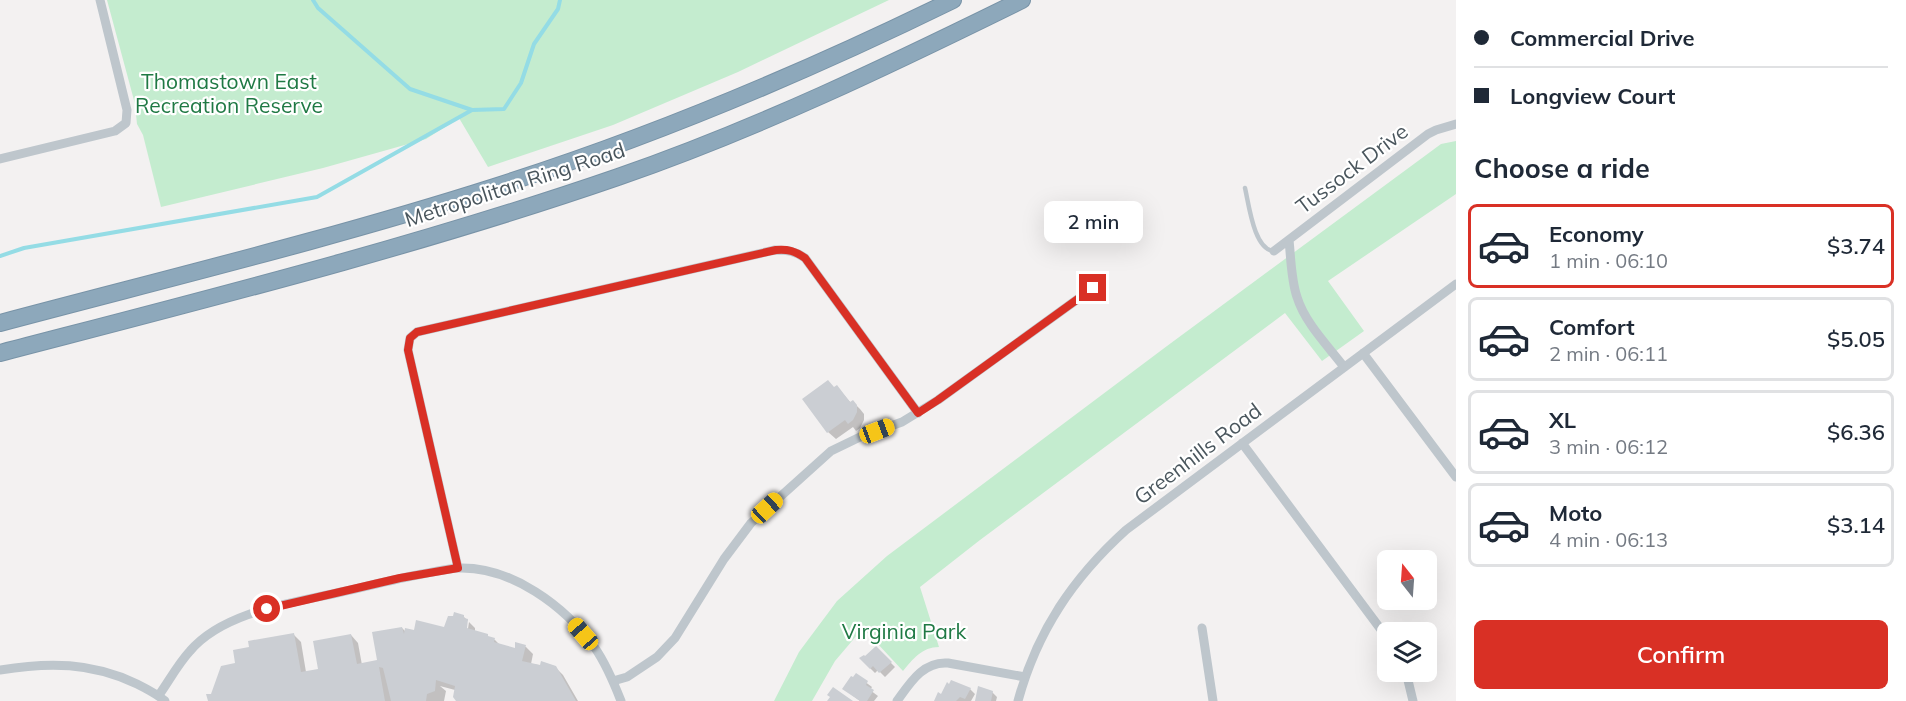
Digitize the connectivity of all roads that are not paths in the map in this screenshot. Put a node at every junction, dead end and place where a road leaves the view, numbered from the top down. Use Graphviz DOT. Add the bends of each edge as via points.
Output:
graph roads {
  1 [pos="100,0"];
  2 [pos="953,0"];
  3 [pos="1022,0"];
  4 [pos="1456,124"];
  5 [pos="0,159"];
  6 [pos="1245,188"];
  7 [pos="1289,240"];
  8 [pos="1274,251"];
  9 [pos="1456,284"];
  10 [pos="1093,288"];
  11 [pos="0,323"];
  12 [pos="0,353"];
  13 [pos="1364,353"];
  14 [pos="1344,368"];
  15 [pos="918,413"];
  16 [pos="1242,443"];
  17 [pos="1456,477"];
  18 [pos="458,568"];
  19 [pos="1377,624"];
  20 [pos="1202,628"];
  21 [pos="0,670"];
  22 [pos="1025,677"];
  23 [pos="613,681"];
  24 [pos="1408,682"];
  25 [pos="162,698"];
  26 [pos="621,701"];
  27 [pos="897,701"];
  28 [pos="1018,701"];
  29 [pos="1213,701"];
  30 [pos="1413,701"];
  1 -- 5 [label="street" via="127,110 126,123 115,131"];
  2 -- 11 [label="highway, Metropolitan Ring Road" via="737,97 495,187 335,235"];
  3 -- 12 [label="highway, Metropolitan Ring Road" via="855,81 619,177 346,261"];
  4 -- 7 [label="street, Tussock Drive" via="1428,134"];
  6 -- 8 [label="lane" via="1258,238 1264,248"];
  7 -- 8 [label="street, Tussock Drive"];
  7 -- 14 [label="street" via="1297,299"];
  9 -- 13 [label="street, Greenhills Road"];
  10 -- 15 [label="street"];
  13 -- 14 [label="street, Greenhills Road"];
  13 -- 17 [label="street"];
  14 -- 16 [label="street, Greenhills Road"];
  15 -- 18 [label="street" via="805,258 786,250 417,332 410,338 408,350"];
  15 -- 23 [label="street" via="831,451 783,493 751,523 724,559 675,638 657,657"];
  16 -- 19 [label="street"];
  16 -- 22 [label="street, Greenhills Road" via="1100,554 1060,604"];
  18 -- 23 [label="street" via="514,579 548,599 595,648"];
  18 -- 25 [label="street" via="267,609 226,625 191,650"];
  20 -- 29 [label="street"];
  21 -- 25 [label="street" via="34,664 91,667"];
  22 -- 27 [label="street" via="936,663 923,669"];
  22 -- 28 [label="street, Greenhills Road"];
  23 -- 26 [label="street"];
  24 -- 30 [label="street"];
}
